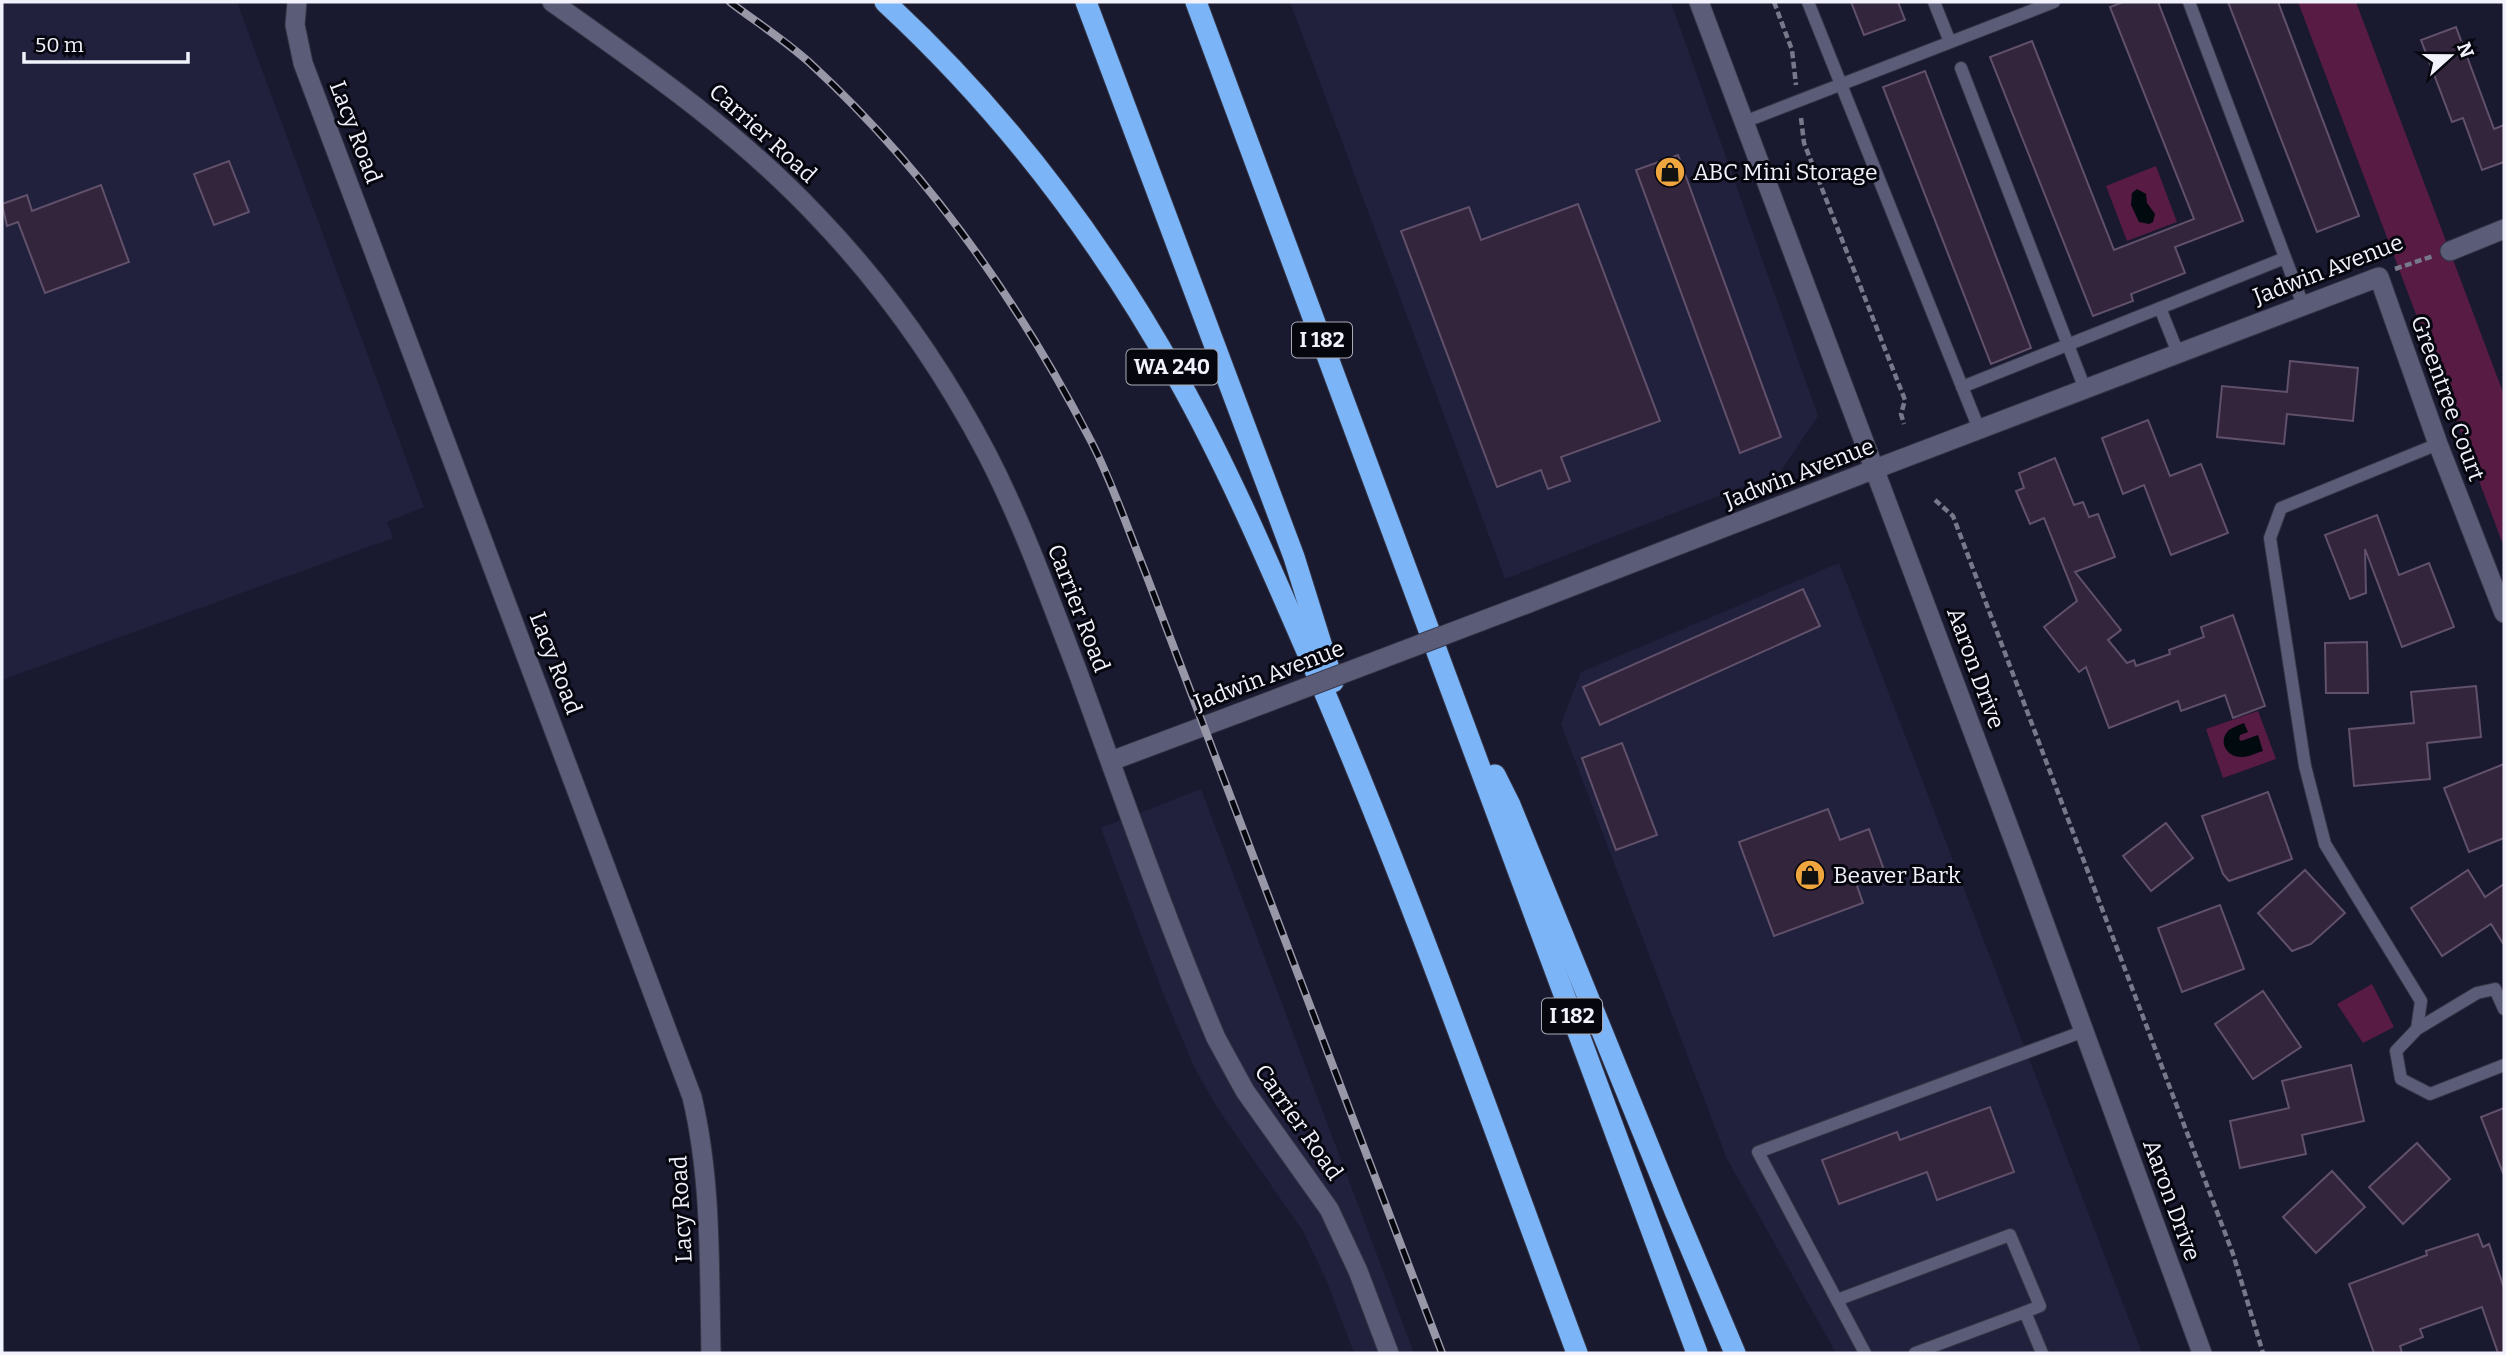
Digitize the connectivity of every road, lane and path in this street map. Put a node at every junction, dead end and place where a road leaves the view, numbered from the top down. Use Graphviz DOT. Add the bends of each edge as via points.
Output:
graph roads {
  1 [pos="297,2"];
  2 [pos="552,2"];
  3 [pos="885,2"];
  4 [pos="1086,2"];
  5 [pos="1196,2"];
  6 [pos="1699,2"];
  7 [pos="1774,2"];
  8 [pos="1808,2"];
  9 [pos="1934,2"];
  10 [pos="2054,2"];
  11 [pos="2189,2"];
  12 [pos="1950,42"];
  13 [pos="1961,68"];
  14 [pos="1841,84"];
  15 [pos="1798,101"];
  16 [pos="1744,122"];
  17 [pos="2504,229"];
  18 [pos="2450,251"];
  19 [pos="2285,258"];
  20 [pos="2378,277"];
  21 [pos="2303,305"];
  22 [pos="2160,308"];
  23 [pos="2068,345"];
  24 [pos="2178,353"];
  25 [pos="1962,387"];
  26 [pos="2085,389"];
  27 [pos="1904,424"];
  28 [pos="1979,429"];
  29 [pos="2438,444"];
  30 [pos="1875,469"];
  31 [pos="1935,500"];
  32 [pos="2504,613"];
  33 [pos="1447,679"];
  34 [pos="1111,761"];
  35 [pos="1367,791"];
  36 [pos="2504,1009"];
  37 [pos="2417,1029"];
  38 [pos="2084,1031"];
  39 [pos="2504,1065"];
  40 [pos="1837,1300"];
  41 [pos="2025,1312"];
  42 [pos="1734,1348"];
  43 [pos="711,1353"];
  44 [pos="1389,1353"];
  45 [pos="1577,1353"];
  46 [pos="1697,1353"];
  47 [pos="1865,1353"];
  48 [pos="1915,1353"];
  49 [pos="2042,1353"];
  50 [pos="2202,1353"];
  51 [pos="2263,1353"];
  1 -- 43 [label="street, Lacy Road" via="295,25 303,63 692,1097 707,1181"];
  2 -- 34 [label="street, Carrier Road" via="685,96 764,162 847,248 897,311 945,381 1002,484 1035,558"];
  3 -- 35 [label="highway, WA 240" via="998,117 1118,279 1178,378 1230,481"];
  4 -- 35 [label="highway" via="1294,556"];
  5 -- 33 [label="highway, I 182"];
  6 -- 16 [label="street, Aaron Drive"];
  7 -- 15 [label="path" via="1792,50"];
  8 -- 14 [label="lane"];
  9 -- 12 [label="lane"];
  10 -- 12 [label="lane"];
  11 -- 19 [label="lane"];
  12 -- 14 [label="lane"];
  13 -- 23 [label="lane"];
  14 -- 15 [label="lane"];
  14 -- 25 [label="lane"];
  15 -- 16 [label="lane"];
  15 -- 27 [label="path" via="1804,143 1905,400"];
  16 -- 30 [label="street, Aaron Drive"];
  17 -- 18 [label="street"];
  18 -- 20 [label="path, Jadwin Avenue"];
  19 -- 21 [label="lane"];
  19 -- 22 [label="lane"];
  20 -- 21 [label="street, Jadwin Avenue"];
  20 -- 29 [label="street, Greentree Court"];
  21 -- 24 [label="street, Jadwin Avenue"];
  22 -- 23 [label="lane"];
  22 -- 24 [label="lane"];
  23 -- 25 [label="lane"];
  23 -- 26 [label="lane"];
  24 -- 26 [label="street, Jadwin Avenue"];
  25 -- 28 [label="lane"];
  26 -- 28 [label="street, Jadwin Avenue"];
  28 -- 30 [label="street, Jadwin Avenue"];
  29 -- 32 [label="street, Greentree Court"];
  29 -- 37 [label="lane" via="2281,508 2270,538 2305,766 2325,844 2421,1001"];
  30 -- 34 [label="street, Jadwin Avenue, bridge"];
  30 -- 38 [label="street, Aaron Drive"];
  31 -- 51 [label="path" via="1953,516 2233,1254"];
  33 -- 42 [label="highway" via="1510,805"];
  33 -- 46 [label="highway, I 182"];
  34 -- 44 [label="street, Carrier Road" via="1216,1038 1245,1091 1329,1209"];
  35 -- 45 [label="highway"];
  36 -- 37 [label="lane" via="2495,989 2477,993"];
  37 -- 39 [label="lane" via="2396,1051 2401,1079 2430,1094"];
  38 -- 40 [label="lane" via="1758,1152"];
  38 -- 50 [label="street, Aaron Drive"];
  40 -- 41 [label="lane" via="2010,1235 2040,1306"];
  40 -- 47 [label="lane"];
  41 -- 48 [label="lane"];
  41 -- 49 [label="lane"];
}
